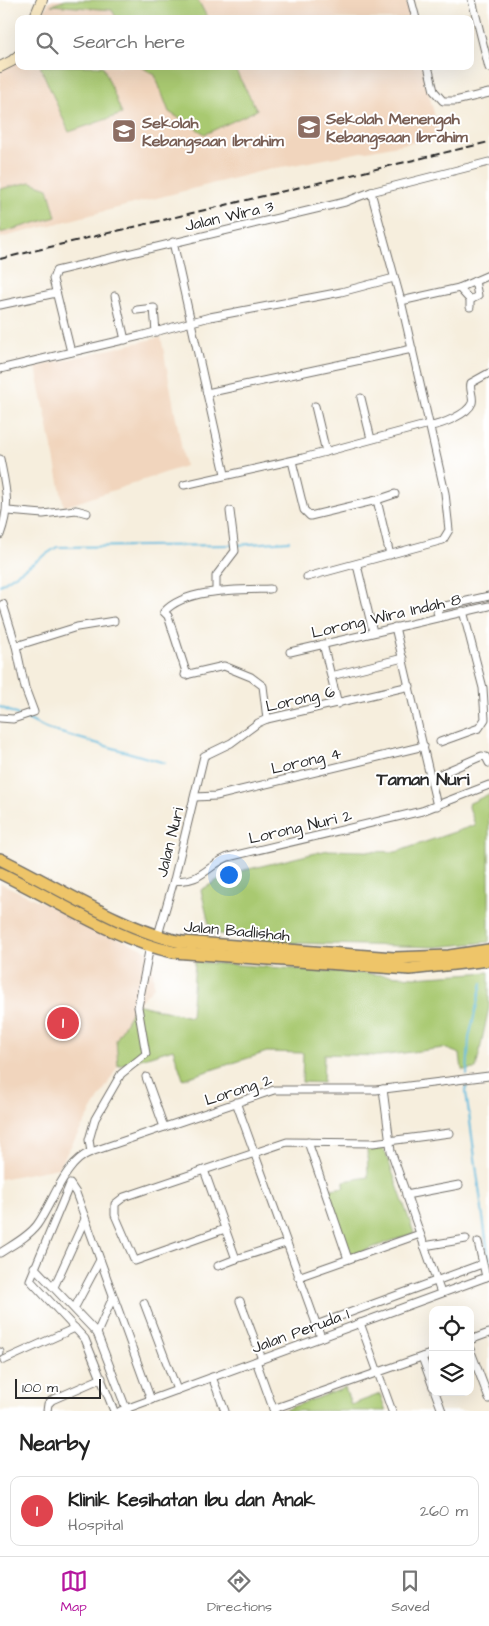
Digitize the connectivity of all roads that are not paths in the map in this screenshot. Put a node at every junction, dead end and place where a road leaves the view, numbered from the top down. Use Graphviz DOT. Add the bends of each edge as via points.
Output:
graph roads {
  1 [pos="42,0"];
  2 [pos="411,0"];
  3 [pos="472,0"];
  4 [pos="36,15"];
  5 [pos="415,15"];
  6 [pos="15,58"];
  7 [pos="0,67"];
  8 [pos="489,68"];
  9 [pos="429,70"];
  10 [pos="489,93"];
  11 [pos="489,162"];
  12 [pos="371,192"];
  13 [pos="173,242"];
  14 [pos="489,275"];
  15 [pos="394,278"];
  16 [pos="475,281"];
  17 [pos="459,288"];
  18 [pos="56,293"];
  19 [pos="115,296"];
  20 [pos="401,301"];
  21 [pos="0,305"];
  22 [pos="137,310"];
  23 [pos="191,322"];
  24 [pos="156,332"];
  25 [pos="124,340"];
  26 [pos="412,349"];
  27 [pos="70,352"];
  28 [pos="0,369"];
  29 [pos="489,373"];
  30 [pos="207,393"];
  31 [pos="361,398"];
  32 [pos="315,406"];
  33 [pos="429,425"];
  34 [pos="371,439"];
  35 [pos="326,452"];
  36 [pos="0,459"];
  37 [pos="292,461"];
  38 [pos="225,474"];
  39 [pos="184,485"];
  40 [pos="395,494"];
  41 [pos="8,499"];
  42 [pos="376,500"];
  43 [pos="0,504"];
  44 [pos="8,511"];
  45 [pos="230,511"];
  46 [pos="88,513"];
  47 [pos="0,535"];
  48 [pos="390,555"];
  49 [pos="358,564"];
  50 [pos="307,577"];
  51 [pos="270,589"];
  52 [pos="216,591"];
  53 [pos="489,596"];
  54 [pos="3,604"];
  55 [pos="489,606"];
  56 [pos="463,612"];
  57 [pos="439,617"];
  58 [pos="114,621"];
  59 [pos="395,627"];
  60 [pos="373,632"];
  61 [pos="323,644"];
  62 [pos="16,646"];
  63 [pos="290,652"];
  64 [pos="403,658"];
  65 [pos="331,676"];
  66 [pos="410,686"];
  67 [pos="338,704"];
  68 [pos="0,718"];
  69 [pos="267,718"];
  70 [pos="440,742"];
  71 [pos="424,746"];
  72 [pos="204,756"];
  73 [pos="489,763"];
  74 [pos="431,778"];
  75 [pos="489,784"];
  76 [pos="195,797"];
  77 [pos="437,806"];
  78 [pos="0,859"];
  79 [pos="0,872"];
  80 [pos="174,880"];
  81 [pos="158,935"];
  82 [pos="150,946"];
  83 [pos="489,950"];
  84 [pos="489,960"];
  85 [pos="364,962"];
  86 [pos="489,1076"];
  87 [pos="146,1077"];
  88 [pos="383,1089"];
  89 [pos="236,1102"];
  90 [pos="164,1128"];
  91 [pos="450,1133"];
  92 [pos="308,1142"];
  93 [pos="389,1142"];
  94 [pos="91,1152"];
  95 [pos="254,1153"];
  96 [pos="204,1170"];
  97 [pos="459,1185"];
  98 [pos="406,1195"];
  99 [pos="86,1219"];
  100 [pos="225,1229"];
  101 [pos="420,1234"];
  102 [pos="466,1239"];
  103 [pos="478,1242"];
  104 [pos="286,1243"];
  105 [pos="424,1246"];
  106 [pos="0,1253"];
  107 [pos="236,1259"];
  108 [pos="348,1259"];
  109 [pos="100,1260"];
  110 [pos="482,1264"];
  111 [pos="218,1266"];
  112 [pos="34,1267"];
  113 [pos="488,1276"];
  114 [pos="298,1277"];
  115 [pos="436,1282"];
  116 [pos="54,1287"];
  117 [pos="441,1293"];
  118 [pos="113,1298"];
  119 [pos="240,1301"];
  120 [pos="144,1303"];
  121 [pos="74,1307"];
  122 [pos="360,1323"];
  123 [pos="316,1325"];
  124 [pos="75,1328"];
  125 [pos="97,1333"];
  126 [pos="489,1333"];
  127 [pos="321,1337"];
  128 [pos="474,1339"];
  129 [pos="471,1351"];
  130 [pos="429,1354"];
  131 [pos="422,1357"];
  132 [pos="4,1360"];
  133 [pos="259,1360"];
  134 [pos="379,1373"];
  135 [pos="212,1377"];
  136 [pos="429,1377"];
  137 [pos="102,1378"];
  138 [pos="487,1387"];
  139 [pos="177,1390"];
  140 [pos="436,1396"];
  141 [pos="489,1399"];
  142 [pos="151,1400"];
  143 [pos="125,1410"];
  144 [pos="274,1410"];
  145 [pos="47,1411"];
  146 [pos="114,1411"];
  147 [pos="225,1411"];
  148 [pos="392,1411"];
  149 [pos="442,1411"];
  1 -- 4 [label="main road"];
  2 -- 5 [label="street"];
  3 -- 8 [label="street"];
  6 -- 7 [label="main road"];
  9 -- 10 [label="street" via="434,91 442,101"];
  11 -- 12 [label="street, Jalan Wira 3"];
  12 -- 13 [label="street, Jalan Wira 3" via="345,202"];
  12 -- 15 [label="street"];
  13 -- 18 [label="street, Jalan Wira 3" via="60,269 53,276"];
  13 -- 23 [label="street"];
  14 -- 16 [label="street"];
  15 -- 20 [label="street"];
  15 -- 23 [label="street"];
  16 -- 17 [label="street"];
  16 -- 17 [label="street" via="478,296 470,303"];
  17 -- 20 [label="street"];
  18 -- 21 [label="street"];
  18 -- 27 [label="street, Jalan Wira 3"];
  19 -- 25 [label="street"];
  20 -- 26 [label="street"];
  22 -- 24 [label="street" via="154,308"];
  23 -- 24 [label="street"];
  23 -- 30 [label="street"];
  24 -- 25 [label="street"];
  25 -- 27 [label="street"];
  26 -- 30 [label="street"];
  26 -- 33 [label="street"];
  27 -- 28 [label="street"];
  29 -- 33 [label="street" via="470,384 472,404 450,421"];
  30 -- 38 [label="street"];
  31 -- 34 [label="street"];
  32 -- 35 [label="street"];
  33 -- 34 [label="street"];
  33 -- 48 [label="street" via="446,499 448,534 443,540"];
  34 -- 35 [label="street"];
  35 -- 37 [label="street"];
  36 -- 41 [label="street"];
  37 -- 38 [label="street"];
  37 -- 42 [label="street" via="304,510 310,516"];
  38 -- 39 [label="street"];
  40 -- 42 [label="street"];
  41 -- 43 [label="street"];
  41 -- 44 [label="street"];
  42 -- 48 [label="street"];
  44 -- 46 [label="street" via="43,514 76,510"];
  44 -- 47 [label="street"];
  45 -- 52 [label="street" via="235,545 233,556 216,576"];
  48 -- 49 [label="street"];
  49 -- 50 [label="street"];
  49 -- 60 [label="street"];
  51 -- 52 [label="street"];
  52 -- 69 [label="street" via="180,600 164,612 186,675 224,666 251,676 263,686"];
  53 -- 57 [label="street" via="441,607 437,612"];
  54 -- 62 [label="street"];
  55 -- 56 [label="street, Lorong Wira Indah 8"];
  56 -- 57 [label="street, Lorong Wira Indah 8"];
  56 -- 70 [label="street" via="483,688 486,719 479,728"];
  57 -- 59 [label="street, Lorong Wira Indah 8"];
  58 -- 62 [label="street" via="77,627"];
  59 -- 60 [label="street, Lorong Wira Indah 8"];
  59 -- 64 [label="street"];
  60 -- 61 [label="street, Lorong Wira Indah 8"];
  61 -- 63 [label="street, Lorong Wira Indah 8"];
  61 -- 65 [label="street"];
  62 -- 68 [label="street" via="31,713 18,718"];
  64 -- 65 [label="street"];
  64 -- 66 [label="street"];
  65 -- 67 [label="street"];
  66 -- 67 [label="street, Lorong 6"];
  66 -- 71 [label="street"];
  67 -- 69 [label="street, Lorong 6"];
  69 -- 72 [label="street, Lorong 6" via="232,743"];
  71 -- 74 [label="street"];
  71 -- 76 [label="street, Lorong 4" via="222,794"];
  72 -- 76 [label="street, Jalan Nuri"];
  73 -- 74 [label="street" via="486,756 482,756"];
  74 -- 77 [label="street"];
  75 -- 77 [label="street, Lorong Nuri 2"];
  76 -- 80 [label="street, Jalan Nuri"];
  77 -- 80 [label="street, Lorong Nuri 2" via="228,857 203,875"];
  78 -- 81 [label="main road, Jalan Badlishah" via="102,911"];
  79 -- 82 [label="main road, Jalan Badlishah"];
  80 -- 81 [label="street, Jalan Nuri"];
  81 -- 85 [label="main road, Jalan Badlishah" via="201,944"];
  82 -- 85 [label="main road, Jalan Badlishah" via="185,954"];
  82 -- 94 [label="street" via="138,1007 146,1054 121,1074 95,1119 89,1140"];
  83 -- 85 [label="main road, Jalan Badlishah"];
  84 -- 85 [label="main road, Jalan Badlishah" via="432,968"];
  86 -- 88 [label="street, Lorong 2"];
  87 -- 90 [label="street"];
  88 -- 89 [label="street, Lorong 2" via="274,1090"];
  88 -- 93 [label="street"];
  89 -- 90 [label="street, Lorong 2"];
  89 -- 95 [label="street"];
  90 -- 94 [label="street, Lorong 2"];
  91 -- 93 [label="street"];
  92 -- 93 [label="street"];
  92 -- 95 [label="street" via="287,1142"];
  92 -- 108 [label="street"];
  93 -- 98 [label="street"];
  94 -- 106 [label="street" via="59,1184 36,1225"];
  95 -- 96 [label="street"];
  95 -- 104 [label="street"];
  96 -- 100 [label="street"];
  96 -- 100 [label="street" via="119,1200 115,1204 115,1215 133,1260 138,1261"];
  97 -- 98 [label="street"];
  98 -- 101 [label="street"];
  99 -- 109 [label="street"];
  99 -- 112 [label="street" via="70,1184"];
  99 -- 116 [label="street"];
  100 -- 107 [label="street"];
  101 -- 105 [label="street"];
  101 -- 108 [label="street"];
  102 -- 105 [label="street"];
  103 -- 110 [label="street"];
  104 -- 107 [label="street"];
  104 -- 114 [label="street"];
  105 -- 115 [label="street"];
  107 -- 111 [label="street"];
  108 -- 114 [label="street"];
  109 -- 118 [label="street"];
  109 -- 121 [label="street"];
  110 -- 113 [label="street"];
  110 -- 115 [label="street"];
  112 -- 116 [label="street"];
  112 -- 124 [label="street" via="30,1277 32,1284"];
  113 -- 117 [label="street, Jalan Peruda 1"];
  114 -- 123 [label="street"];
  115 -- 117 [label="street"];
  115 -- 123 [label="street"];
  116 -- 121 [label="street"];
  117 -- 122 [label="street, Jalan Peruda 1"];
  118 -- 125 [label="street"];
  118 -- 142 [label="street"];
  119 -- 133 [label="street"];
  120 -- 139 [label="street"];
  121 -- 125 [label="street"];
  122 -- 127 [label="street, Jalan Peruda 1"];
  122 -- 134 [label="street"];
  123 -- 127 [label="street"];
  124 -- 132 [label="street"];
  124 -- 137 [label="street" via="88,1344"];
  125 -- 143 [label="street"];
  126 -- 128 [label="street"];
  127 -- 133 [label="street, Jalan Peruda 1"];
  129 -- 138 [label="street"];
  130 -- 131 [label="street"];
  131 -- 134 [label="street"];
  131 -- 136 [label="street"];
  133 -- 135 [label="street, Jalan Peruda 1"];
  133 -- 144 [label="street"];
  134 -- 144 [label="street"];
  134 -- 148 [label="street"];
  135 -- 139 [label="street, Jalan Peruda 1"];
  135 -- 147 [label="street"];
  137 -- 145 [label="street" via="52,1400"];
  137 -- 146 [label="street"];
  138 -- 141 [label="street"];
  139 -- 142 [label="street, Jalan Peruda 1"];
  140 -- 149 [label="street"];
  142 -- 143 [label="street, Jalan Peruda 1"];
}
